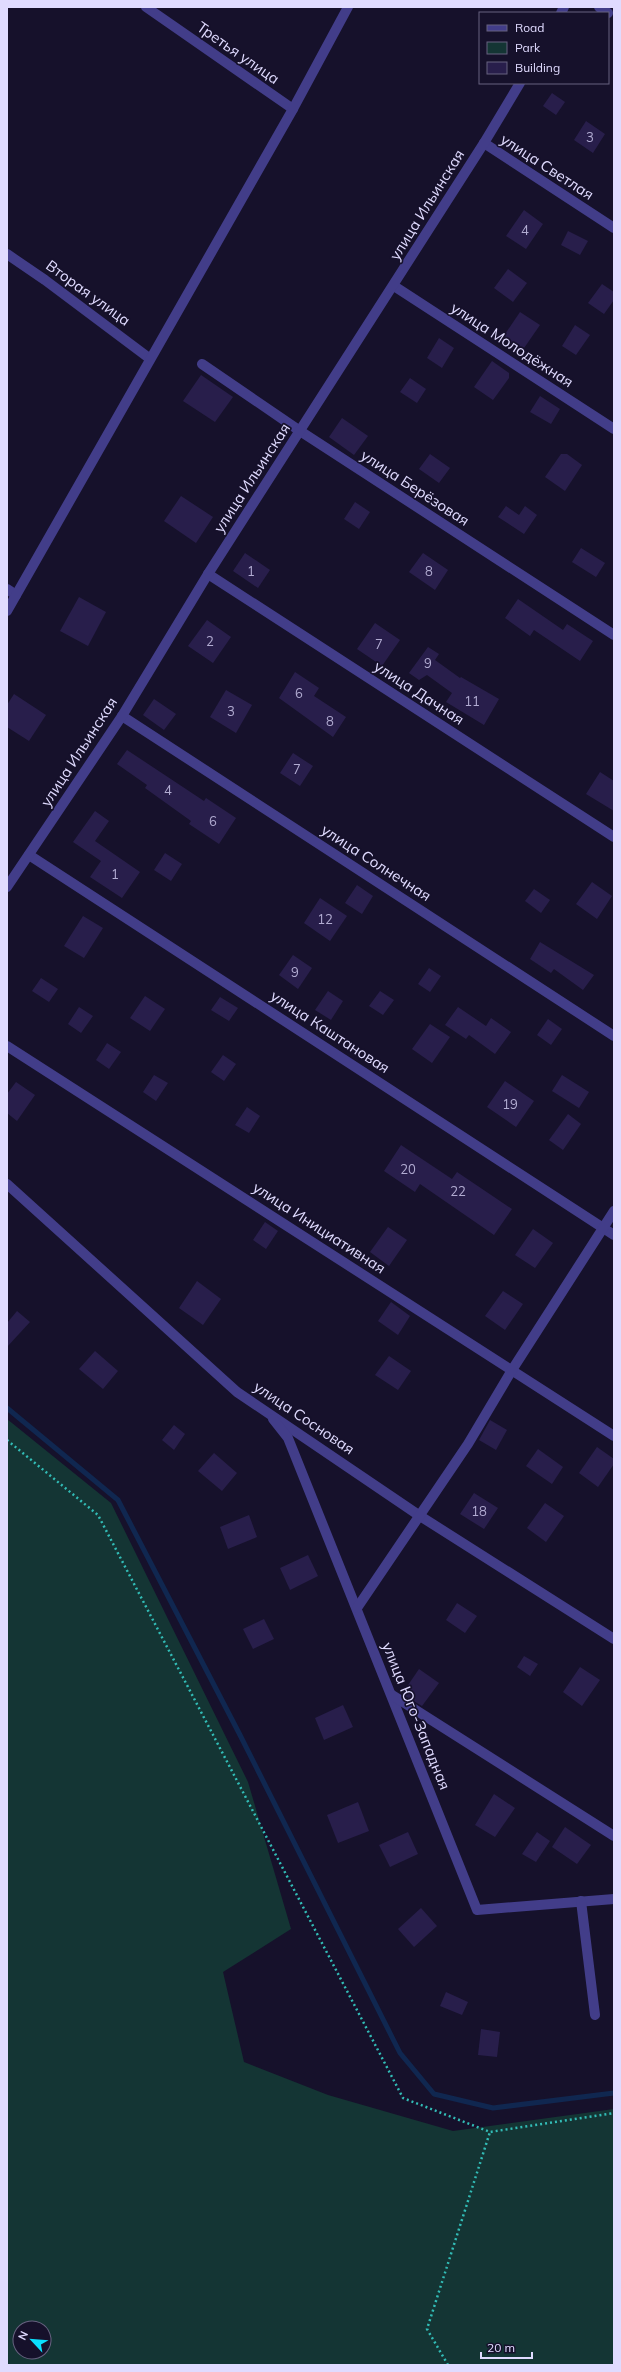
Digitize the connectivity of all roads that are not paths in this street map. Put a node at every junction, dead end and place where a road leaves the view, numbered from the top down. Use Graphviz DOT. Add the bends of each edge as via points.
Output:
graph roads {
  1 [pos="146,7"];
  2 [pos="348,7"];
  3 [pos="519,84"];
  4 [pos="293,109"];
  5 [pos="484,143"];
  6 [pos="614,228"];
  7 [pos="7,254"];
  8 [pos="394,286"];
  9 [pos="149,358"];
  10 [pos="202,364"];
  11 [pos="614,429"];
  12 [pos="300,431"];
  13 [pos="208,574"];
  14 [pos="7,589"];
  15 [pos="16,595"];
  16 [pos="7,610"];
  17 [pos="614,635"];
  18 [pos="122,716"];
  19 [pos="614,837"];
  20 [pos="29,856"];
  21 [pos="7,887"];
  22 [pos="614,1036"];
  23 [pos="7,1046"];
  24 [pos="7,1184"];
  25 [pos="614,1211"];
  26 [pos="603,1228"];
  27 [pos="614,1234"];
  28 [pos="512,1370"];
  29 [pos="268,1411"];
  30 [pos="614,1436"];
  31 [pos="420,1516"];
  32 [pos="357,1608"];
  33 [pos="614,1639"];
  34 [pos="392,1695"];
  35 [pos="614,1836"];
  36 [pos="614,1899"];
  37 [pos="581,1901"];
  38 [pos="595,2015"];
  1 -- 4 [label="street, Третья улица"];
  2 -- 4 [label="street"];
  3 -- 5 [label="street, улица Ильинская"];
  4 -- 9 [label="street"];
  5 -- 6 [label="street, улица Светлая"];
  5 -- 8 [label="street, улица Ильинская"];
  7 -- 9 [label="street, Вторая улица"];
  8 -- 11 [label="street, улица Молодёжная"];
  8 -- 12 [label="street, улица Ильинская"];
  9 -- 15 [label="street"];
  10 -- 12 [label="street, улица Берёзовая"];
  12 -- 13 [label="street, улица Ильинская"];
  12 -- 17 [label="street, улица Берёзовая"];
  13 -- 18 [label="street, улица Ильинская"];
  13 -- 19 [label="street, улица Дачная"];
  14 -- 15 [label="street"];
  15 -- 16 [label="street"];
  18 -- 20 [label="street, улица Ильинская"];
  18 -- 22 [label="street, улица Солнечная"];
  20 -- 21 [label="street, улица Ильинская"];
  20 -- 26 [label="street, улица Каштановая"];
  23 -- 28 [label="street, улица Инициативная"];
  24 -- 29 [label="street, улица Сосновая" via="236,1392"];
  25 -- 26 [label="street"];
  26 -- 27 [label="street, улица Каштановая"];
  26 -- 28 [label="street"];
  28 -- 30 [label="street, улица Инициативная"];
  28 -- 31 [label="street" via="468,1444"];
  29 -- 31 [label="street, улица Сосновая"];
  29 -- 32 [label="street, улица Юго-Западная" via="288,1438"];
  31 -- 32 [label="street"];
  31 -- 33 [label="street, улица Сосновая"];
  32 -- 34 [label="street, улица Юго-Западная"];
  34 -- 35 [label="street"];
  34 -- 37 [label="street, улица Юго-Западная" via="477,1910"];
  36 -- 37 [label="street, улица Юго-Западная"];
  37 -- 38 [label="street"];
}
